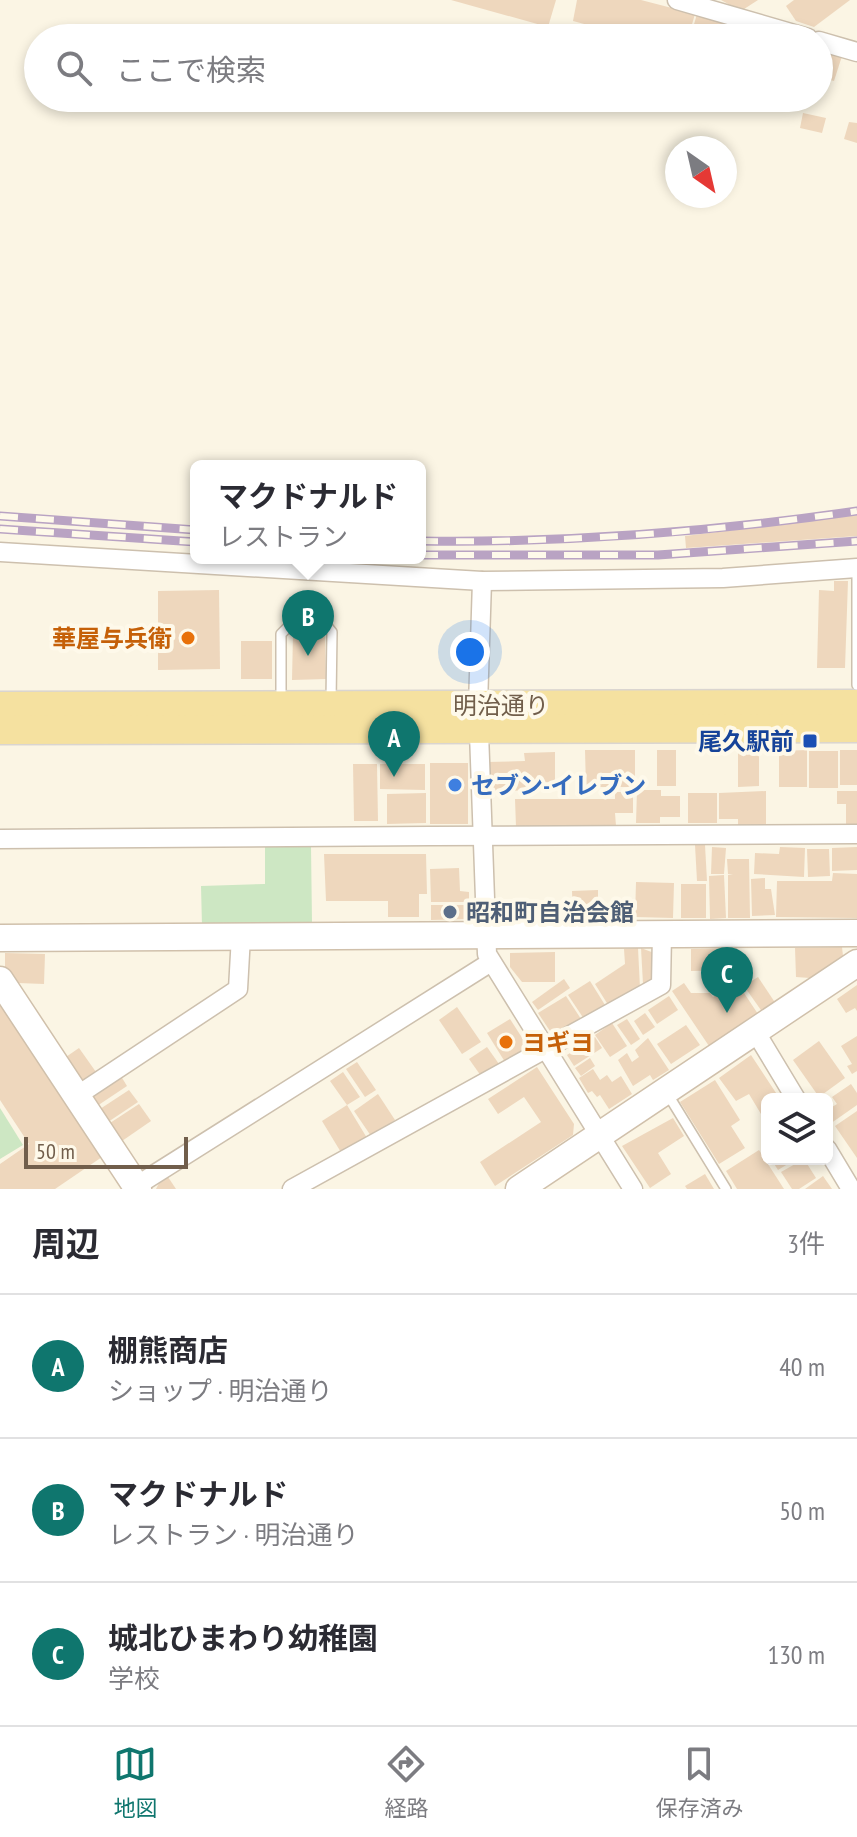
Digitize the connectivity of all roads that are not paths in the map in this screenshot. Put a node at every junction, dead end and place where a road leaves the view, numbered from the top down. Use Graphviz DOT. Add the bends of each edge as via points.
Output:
graph roads {
  1 [pos="677,0"];
  2 [pos="760,24"];
  3 [pos="833,45"];
  4 [pos="857,52"];
  5 [pos="0,552"];
  6 [pos="190,563"];
  7 [pos="199,564"];
  8 [pos="857,568"];
  9 [pos="482,581"];
  10 [pos="857,685"];
  11 [pos="331,704"];
  12 [pos="857,704"];
  13 [pos="281,705"];
  14 [pos="0,706"];
  15 [pos="478,718"];
  16 [pos="857,728"];
  17 [pos="0,730"];
  18 [pos="857,834"];
  19 [pos="484,837"];
  20 [pos="0,839"];
  21 [pos="857,933"];
  22 [pos="662,934"];
  23 [pos="486,935"];
  24 [pos="241,936"];
  25 [pos="0,938"];
  26 [pos="491,962"];
  27 [pos="857,963"];
  28 [pos="0,980"];
  29 [pos="755,1031"];
  30 [pos="547,1049"];
  31 [pos="666,1091"];
  32 [pos="792,1093"];
  33 [pos="78,1095"];
  34 [pos="600,1135"];
  35 [pos="833,1159"];
  36 [pos="137,1188"];
  37 [pos="292,1189"];
  38 [pos="519,1189"];
  39 [pos="633,1189"];
  40 [pos="726,1189"];
  41 [pos="851,1189"];
  1 -- 2 [label="street"];
  3 -- 4 [label="street"];
  5 -- 6 [label="street"];
  7 -- 9 [label="street"];
  8 -- 9 [label="street" via="694,579"];
  8 -- 10 [label="lane"];
  9 -- 15 [label="street"];
  11 -- 13 [label="main road, 明治通り"];
  11 -- 13 [label="lane" via="332,632 323,621 291,624 281,634"];
  11 -- 15 [label="main road, 明治通り"];
  12 -- 15 [label="main road, 明治通り"];
  13 -- 14 [label="main road, 明治通り"];
  15 -- 16 [label="main road, 明治通り"];
  15 -- 17 [label="main road, 明治通り"];
  15 -- 19 [label="street"];
  18 -- 19 [label="street"];
  19 -- 20 [label="street"];
  19 -- 23 [label="street"];
  21 -- 22 [label="street"];
  22 -- 23 [label="street"];
  22 -- 30 [label="street" via="661,985"];
  23 -- 24 [label="street"];
  23 -- 26 [label="street"];
  24 -- 25 [label="street"];
  24 -- 33 [label="street" via="238,989"];
  26 -- 30 [label="street"];
  26 -- 36 [label="street"];
  27 -- 29 [label="street"];
  28 -- 33 [label="street"];
  29 -- 31 [label="street"];
  29 -- 32 [label="street"];
  30 -- 34 [label="street"];
  30 -- 37 [label="street"];
  31 -- 34 [label="street"];
  31 -- 40 [label="lane"];
  33 -- 36 [label="street"];
  34 -- 38 [label="street"];
  34 -- 39 [label="street"];
  35 -- 41 [label="street"];
}
